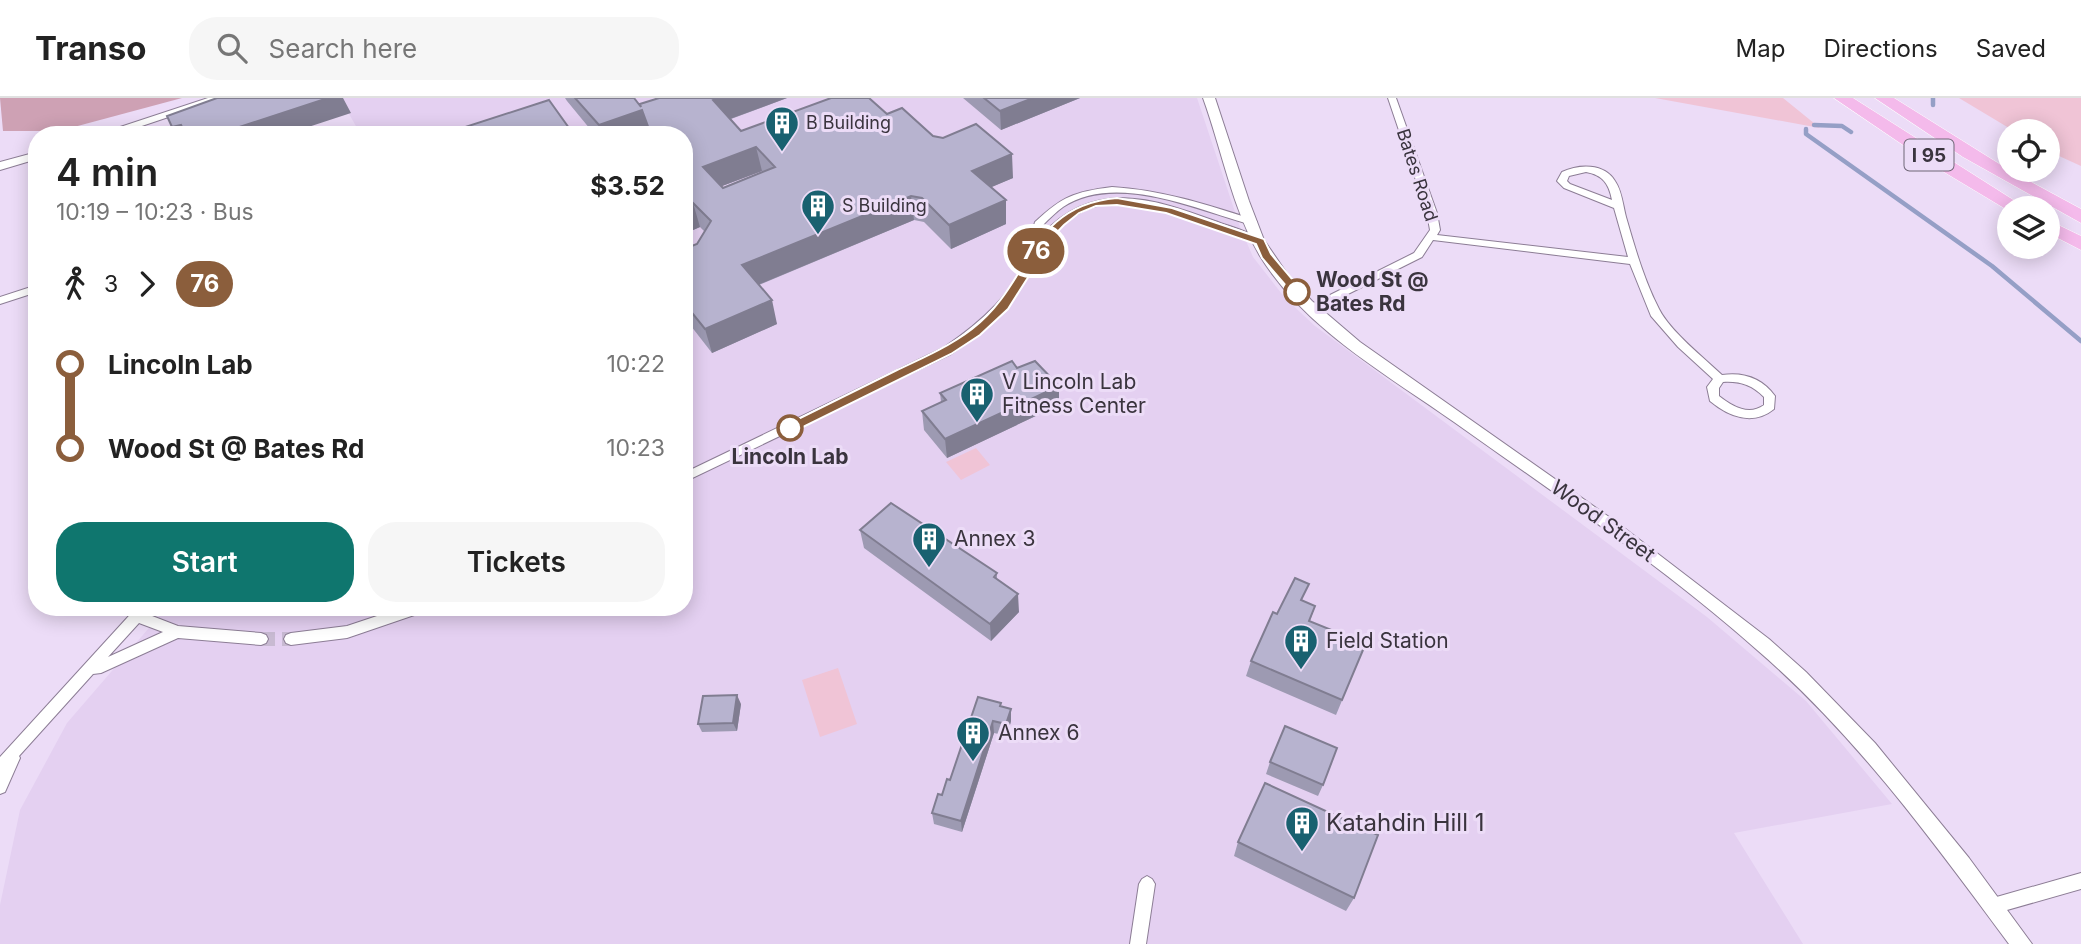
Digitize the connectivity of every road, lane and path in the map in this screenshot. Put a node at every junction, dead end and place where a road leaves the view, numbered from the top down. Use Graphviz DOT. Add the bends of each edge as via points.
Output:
graph roads {
  1 [pos="219,98"];
  2 [pos="1209,98"];
  3 [pos="1392,98"];
  4 [pos="1843,98"];
  5 [pos="1883,98"];
  6 [pos="130,126"];
  7 [pos="28,158"];
  8 [pos="0,166"];
  9 [pos="1997,196"];
  10 [pos="1618,205"];
  11 [pos="2081,217"];
  12 [pos="1252,222"];
  13 [pos="2060,233"];
  14 [pos="1431,237"];
  15 [pos="1260,242"];
  16 [pos="2081,244"];
  17 [pos="1038,246"];
  18 [pos="1634,261"];
  19 [pos="28,291"];
  20 [pos="0,301"];
  21 [pos="1312,308"];
  22 [pos="1720,379"];
  23 [pos="693,474"];
  24 [pos="138,616"];
  25 [pos="148,616"];
  26 [pos="394,616"];
  27 [pos="177,632"];
  28 [pos="261,639"];
  29 [pos="291,639"];
  30 [pos="87,674"];
  31 [pos="18,748"];
  32 [pos="0,766"];
  33 [pos="0,787"];
  34 [pos="2081,881"];
  35 [pos="1147,884"];
  36 [pos="1993,906"];
  37 [pos="1138,944"];
  38 [pos="2022,944"];
  1 -- 6 [label="street"];
  2 -- 12 [label="street, Wood Street"];
  3 -- 14 [label="street, Bates Road" via="1432,213 1435,230"];
  4 -- 9 [label="highway, I 95"];
  5 -- 11 [label="highway, I 95"];
  7 -- 8 [label="street"];
  10 -- 10 [label="street" via="1567,186 1562,181 1565,174 1580,168 1601,174 1614,188"];
  10 -- 18 [label="street"];
  12 -- 15 [label="street, Wood Street"];
  12 -- 17 [label="street" via="1161,195 1105,190 1063,202 1048,212 1038,224"];
  13 -- 16 [label="highway"];
  14 -- 18 [label="street"];
  14 -- 21 [label="street, Bates Road" via="1418,255"];
  15 -- 17 [label="street" via="1168,210 1117,201 1075,211"];
  15 -- 21 [label="street, Wood Street"];
  17 -- 23 [label="street" via="1004,306 976,332 947,351"];
  18 -- 22 [label="street" via="1655,313"];
  19 -- 20 [label="street"];
  21 -- 36 [label="street, Wood Street" via="1373,358 1655,558 1764,645 1828,703 1886,767"];
  22 -- 22 [label="street" via="1713,387 1714,398 1725,408 1752,415 1764,413 1770,406 1765,390 1753,382 1738,377"];
  24 -- 30 [label="street"];
  25 -- 27 [label="street"];
  26 -- 29 [label="street" via="347,632"];
  27 -- 28 [label="street"];
  27 -- 30 [label="street"];
  30 -- 31 [label="street"];
  31 -- 32 [label="street"];
  31 -- 33 [label="street"];
  34 -- 36 [label="street"];
  35 -- 37 [label="street"];
  36 -- 38 [label="street, Wood Street"];
}
